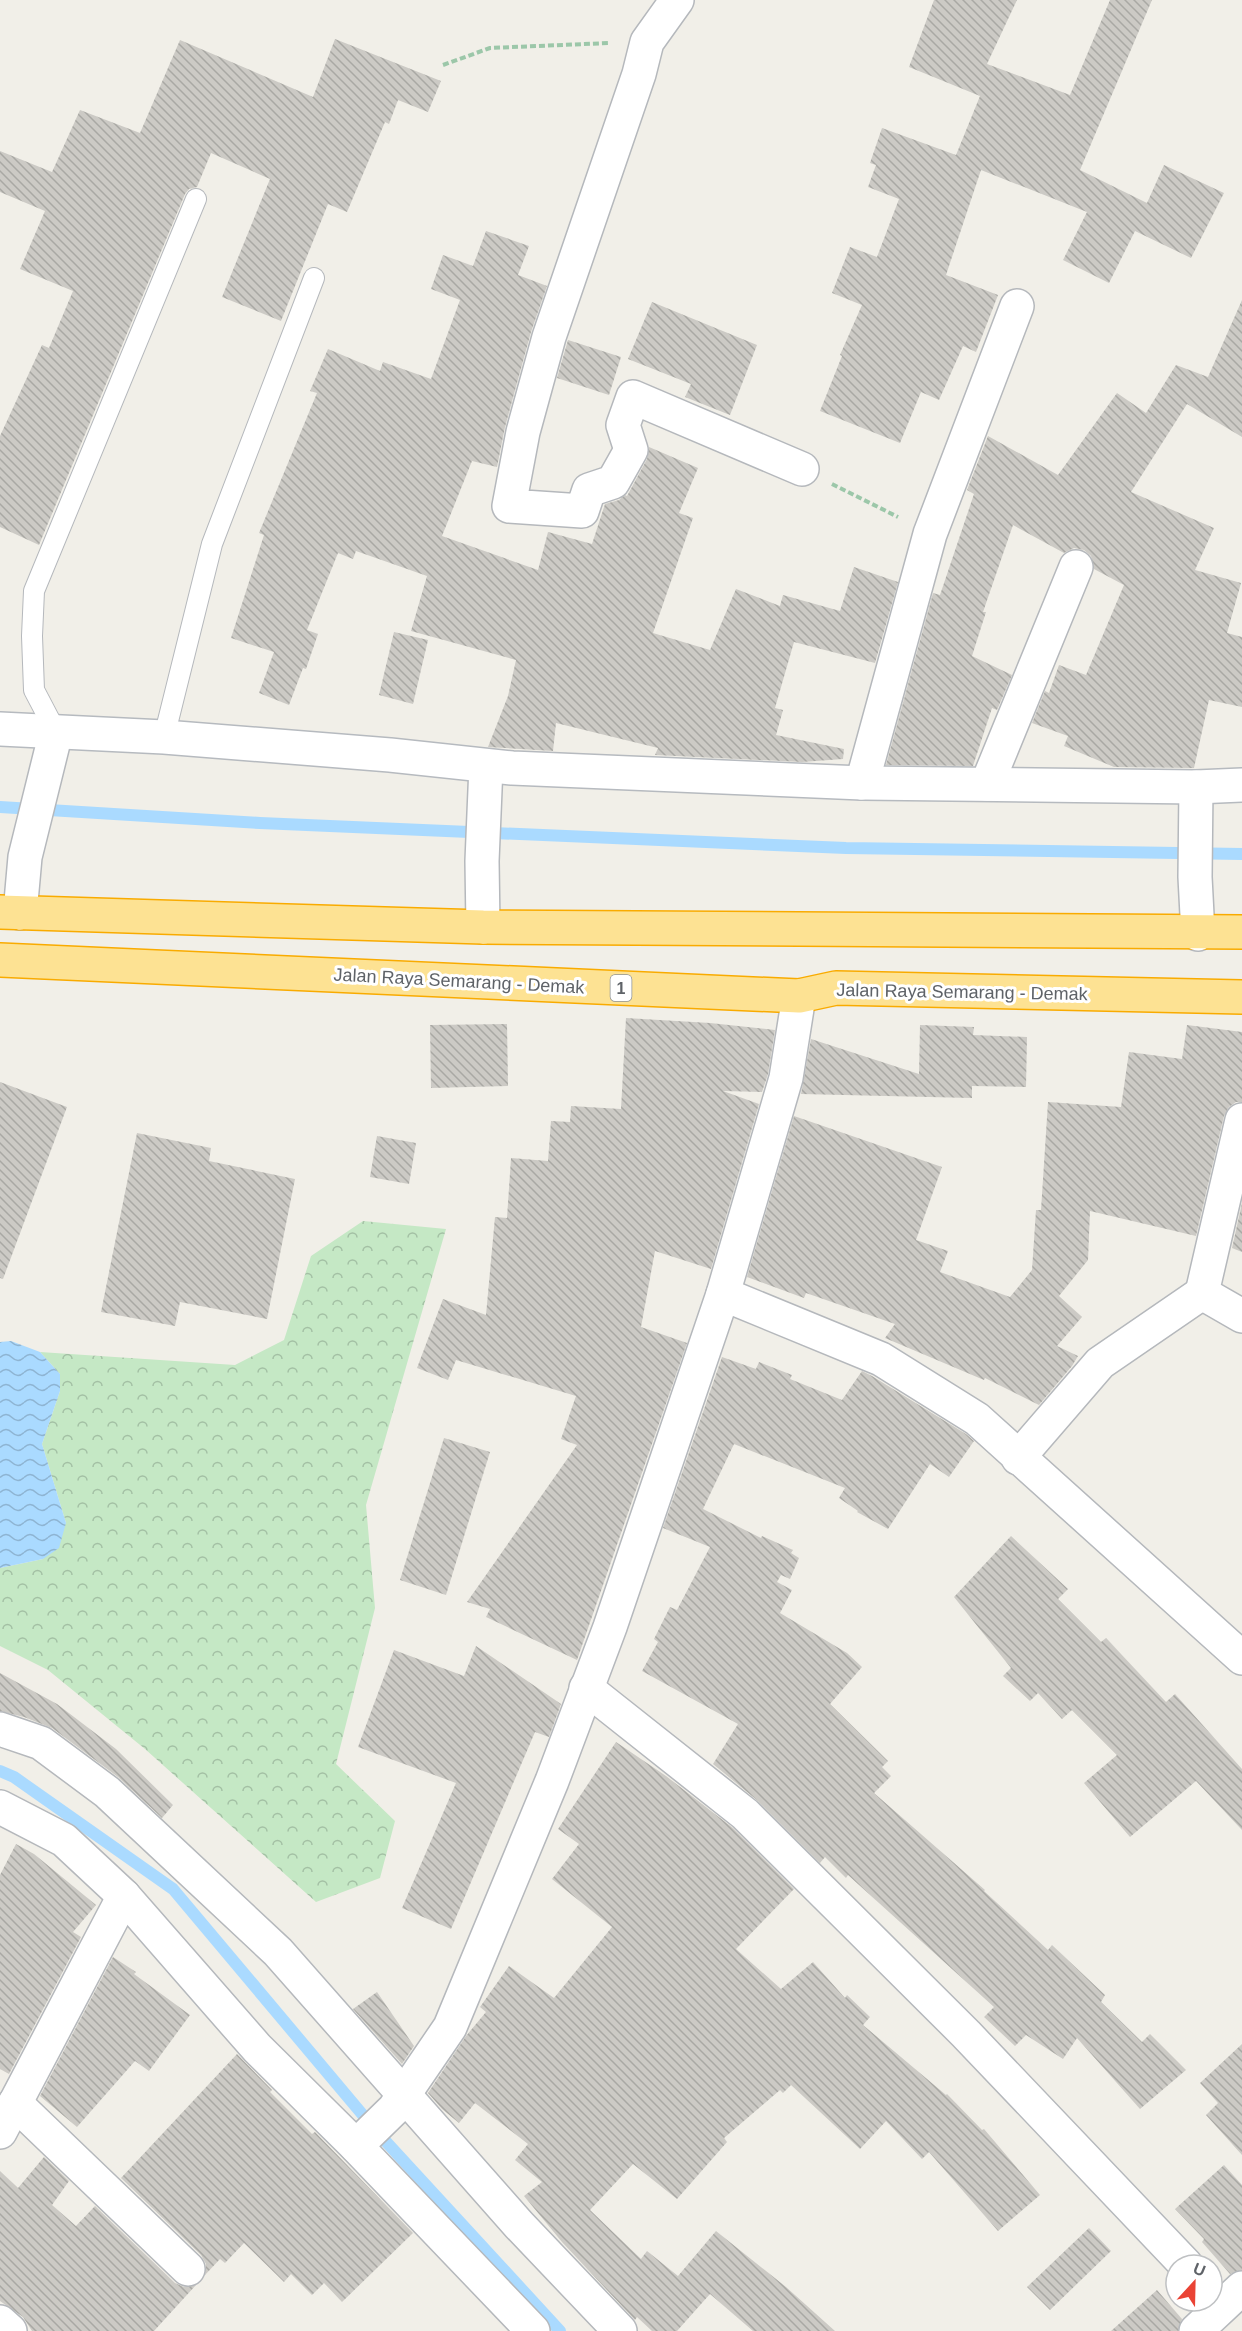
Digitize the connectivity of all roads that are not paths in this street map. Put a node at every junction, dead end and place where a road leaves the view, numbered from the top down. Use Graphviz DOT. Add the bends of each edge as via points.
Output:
graph roads {
  1 [pos="676,0"];
  2 [pos="196,200"];
  3 [pos="314,278"];
  4 [pos="1017,306"];
  5 [pos="802,469"];
  6 [pos="1076,567"];
  7 [pos="0,729"];
  8 [pos="56,732"];
  9 [pos="164,737"];
  10 [pos="486,766"];
  11 [pos="862,783"];
  12 [pos="987,784"];
  13 [pos="1242,785"];
  14 [pos="1196,800"];
  15 [pos="10,912"];
  16 [pos="483,927"];
  17 [pos="1242,932"];
  18 [pos="1198,934"];
  19 [pos="1,964"];
  20 [pos="799,996"];
  21 [pos="1242,997"];
  22 [pos="1242,1120"];
  23 [pos="1202,1293"];
  24 [pos="723,1294"];
  25 [pos="1242,1316"];
  26 [pos="1018,1458"];
  27 [pos="1242,1658"];
  28 [pos="586,1688"];
  29 [pos="0,1729"];
  30 [pos="0,1807"];
  31 [pos="124,1896"];
  32 [pos="399,2101"];
  33 [pos="15,2103"];
  34 [pos="0,2132"];
  35 [pos="356,2145"];
  36 [pos="1175,2253"];
  37 [pos="188,2269"];
  38 [pos="1226,2295"];
  39 [pos="0,2322"];
  40 [pos="10,2331"];
  41 [pos="533,2331"];
  42 [pos="620,2331"];
  43 [pos="1196,2331"];
  1 -- 5 [label="street" via="647,42 549,337 523,432 509,506 582,511 589,490 613,483 631,450 624,425 633,397"];
  2 -- 8 [label="lane" via="34,591 34,690"];
  3 -- 9 [label="lane" via="212,544"];
  4 -- 11 [label="street" via="930,534"];
  6 -- 12 [label="street"];
  7 -- 8 [label="street"];
  8 -- 9 [label="street"];
  8 -- 15 [label="street"];
  9 -- 10 [label="street"];
  10 -- 11 [label="street"];
  10 -- 16 [label="street"];
  11 -- 12 [label="street"];
  12 -- 14 [label="street"];
  13 -- 14 [label="street"];
  14 -- 18 [label="street"];
  15 -- 16 [label="highway"];
  16 -- 18 [label="highway"];
  17 -- 18 [label="highway"];
  19 -- 20 [label="highway, Jalan Raya Semarang - Demak / 1"];
  20 -- 21 [label="highway, Jalan Raya Semarang - Demak / 1" via="836,988"];
  20 -- 24 [label="street" via="786,1078"];
  22 -- 23 [label="street"];
  23 -- 25 [label="street"];
  23 -- 26 [label="street" via="1100,1363"];
  24 -- 26 [label="street" via="881,1359 977,1419"];
  24 -- 28 [label="street"];
  26 -- 27 [label="street"];
  28 -- 32 [label="street" via="552,1781 450,2027"];
  28 -- 36 [label="street" via="745,1814 966,2034"];
  29 -- 32 [label="street" via="41,1743 107,1792 278,1952"];
  30 -- 31 [label="street" via="63,1840"];
  31 -- 33 [label="street"];
  31 -- 35 [label="street" via="257,2049"];
  32 -- 35 [label="street"];
  32 -- 42 [label="street"];
  33 -- 34 [label="street"];
  33 -- 37 [label="street"];
  35 -- 41 [label="street"];
  38 -- 43 [label="street"];
  39 -- 40 [label="street"];
}
